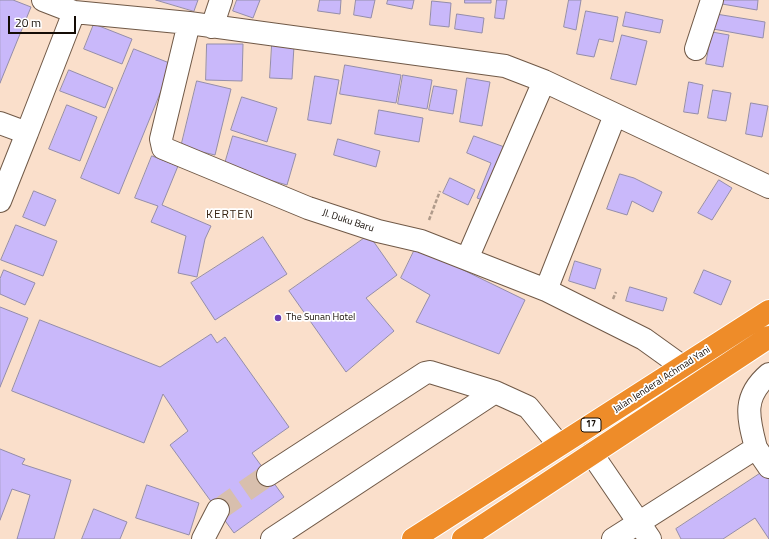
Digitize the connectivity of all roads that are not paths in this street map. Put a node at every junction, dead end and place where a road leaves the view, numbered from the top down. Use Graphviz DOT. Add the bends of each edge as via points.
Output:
graph roads {
  1 [pos="43,0"];
  2 [pos="220,0"];
  3 [pos="712,0"];
  4 [pos="74,12"];
  5 [pos="189,23"];
  6 [pos="212,27"];
  7 [pos="696,49"];
  8 [pos="544,81"];
  9 [pos="615,115"];
  10 [pos="0,123"];
  11 [pos="26,133"];
  12 [pos="769,187"];
  13 [pos="2,190"];
  14 [pos="467,259"];
  15 [pos="546,290"];
  16 [pos="769,311"];
  17 [pos="769,337"];
  18 [pos="683,367"];
  19 [pos="769,374"];
  20 [pos="495,392"];
  21 [pos="553,438"];
  22 [pos="756,448"];
  23 [pos="592,454"];
  24 [pos="769,467"];
  25 [pos="268,475"];
  26 [pos="218,510"];
  27 [pos="644,531"];
  28 [pos="203,539"];
  29 [pos="272,539"];
  30 [pos="414,539"];
  31 [pos="463,539"];
  32 [pos="613,539"];
  1 -- 4 [label="street"];
  2 -- 6 [label="street"];
  3 -- 7 [label="street"];
  4 -- 5 [label="street"];
  4 -- 11 [label="street"];
  5 -- 6 [label="street"];
  5 -- 14 [label="street, Jl. Duku Baru" via="161,139 163,148 308,208 378,231 422,241"];
  6 -- 8 [label="street" via="506,66"];
  8 -- 9 [label="street"];
  8 -- 14 [label="street"];
  9 -- 12 [label="street"];
  9 -- 15 [label="street"];
  10 -- 11 [label="street"];
  11 -- 13 [label="street"];
  14 -- 15 [label="street, Jl. Duku Baru"];
  15 -- 18 [label="street, Jl. Duku Baru" via="658,348"];
  16 -- 18 [label="highway, Jalan Jenderal Achmad Yani / 17"];
  17 -- 23 [label="highway, 17"];
  18 -- 21 [label="highway, Jalan Jenderal Achmad Yani / 17"];
  19 -- 22 [label="street" via="759,383 750,398 748,414"];
  20 -- 21 [label="street" via="528,407"];
  20 -- 25 [label="street" via="434,372 425,373"];
  20 -- 29 [label="street"];
  21 -- 30 [label="highway, Jalan Jenderal Achmad Yani / 17"];
  22 -- 24 [label="street"];
  22 -- 27 [label="street"];
  23 -- 27 [label="street"];
  23 -- 31 [label="highway, 17"];
  26 -- 28 [label="street"];
  27 -- 32 [label="street"];
}
